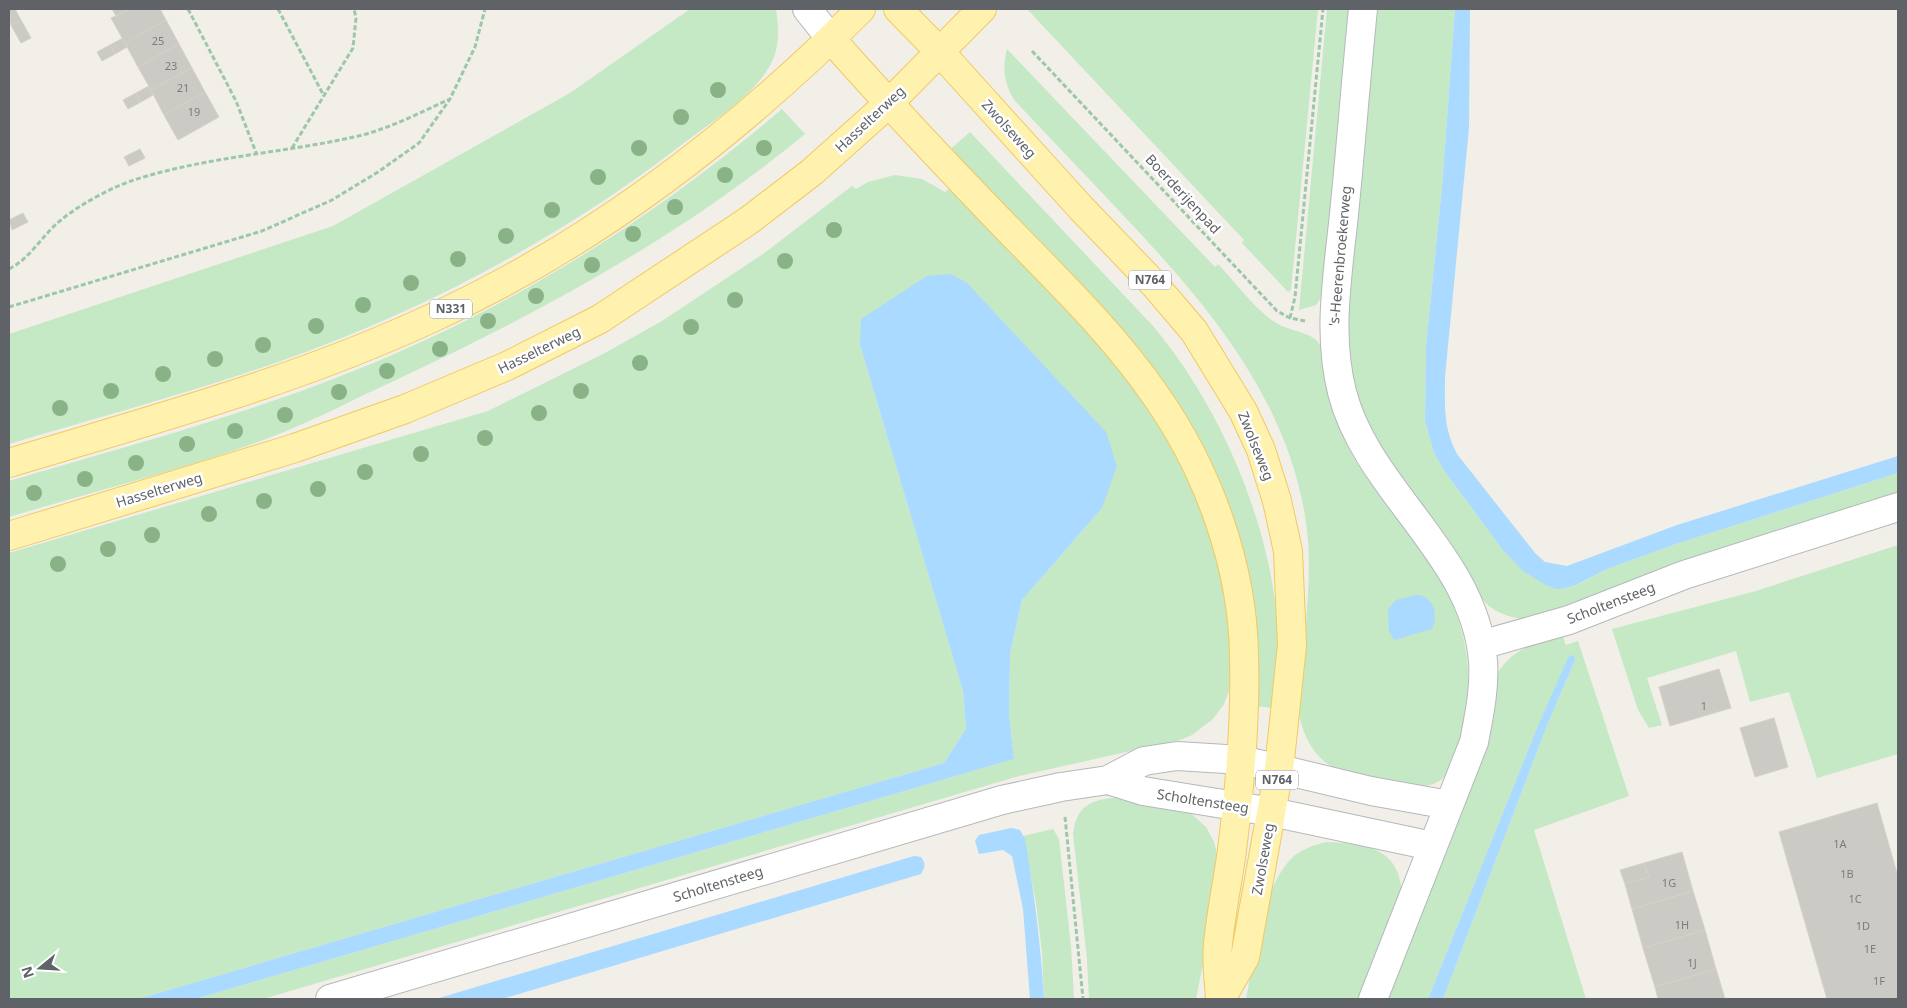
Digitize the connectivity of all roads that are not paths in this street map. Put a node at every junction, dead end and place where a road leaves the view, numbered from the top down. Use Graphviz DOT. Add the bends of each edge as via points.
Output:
graph roads {
  1 [pos="807,9"];
  2 [pos="861,9"];
  3 [pos="898,9"];
  4 [pos="982,9"];
  5 [pos="1363,9"];
  6 [pos="831,39"];
  7 [pos="940,52"];
  8 [pos="888,104"];
  9 [pos="9,463"];
  10 [pos="1898,507"];
  11 [pos="9,536"];
  12 [pos="1481,645"];
  13 [pos="1242,760"];
  14 [pos="1279,768"];
  15 [pos="1108,780"];
  16 [pos="1449,805"];
  17 [pos="1237,808"];
  18 [pos="1272,812"];
  19 [pos="1432,846"];
  20 [pos="330,999"];
  21 [pos="1220,999"];
  22 [pos="1373,999"];
  1 -- 6 [label="street"];
  2 -- 6 [label="main road, N331"];
  3 -- 7 [label="main road, Zwolseweg"];
  4 -- 7 [label="main road, Hasselterweg"];
  5 -- 12 [label="street, 's-Heerenbroekerweg" via="1332,324 1342,392 1361,444 1437,548 1469,607"];
  6 -- 8 [label="main road, Zwolseweg"];
  6 -- 9 [label="main road, N331" via="698,155 594,228 502,283 432,318 323,363 216,401"];
  7 -- 8 [label="main road, Hasselterweg"];
  7 -- 14 [label="main road, Zwolseweg / N764" via="1194,331 1243,411 1261,450 1288,551 1292,645"];
  8 -- 11 [label="main road, Hasselterweg" via="812,172 748,221 600,319 507,366 405,409 295,448"];
  8 -- 13 [label="main road, Zwolseweg / N764" via="1083,307 1135,368 1177,429 1213,507 1236,585 1244,654"];
  10 -- 12 [label="street, Scholtensteeg" via="1684,575 1570,620"];
  12 -- 16 [label="street" via="1483,663 1474,742"];
  13 -- 14 [label="street, Scholtensteeg"];
  13 -- 15 [label="street, Scholtensteeg" via="1177,756 1144,761"];
  13 -- 17 [label="main road, Zwolseweg / N764"];
  14 -- 16 [label="street, Scholtensteeg" via="1370,791"];
  14 -- 18 [label="main road, Zwolseweg / N764"];
  15 -- 17 [label="street, Scholtensteeg" via="1143,791"];
  15 -- 20 [label="street, Scholtensteeg" via="992,803"];
  16 -- 19 [label="street"];
  17 -- 18 [label="street, Scholtensteeg"];
  17 -- 21 [label="main road, Zwolseweg / N764" via="1218,946"];
  18 -- 19 [label="street, Scholtensteeg"];
  18 -- 21 [label="main road, Zwolseweg / N764" via="1246,956"];
  19 -- 22 [label="street"];
}
